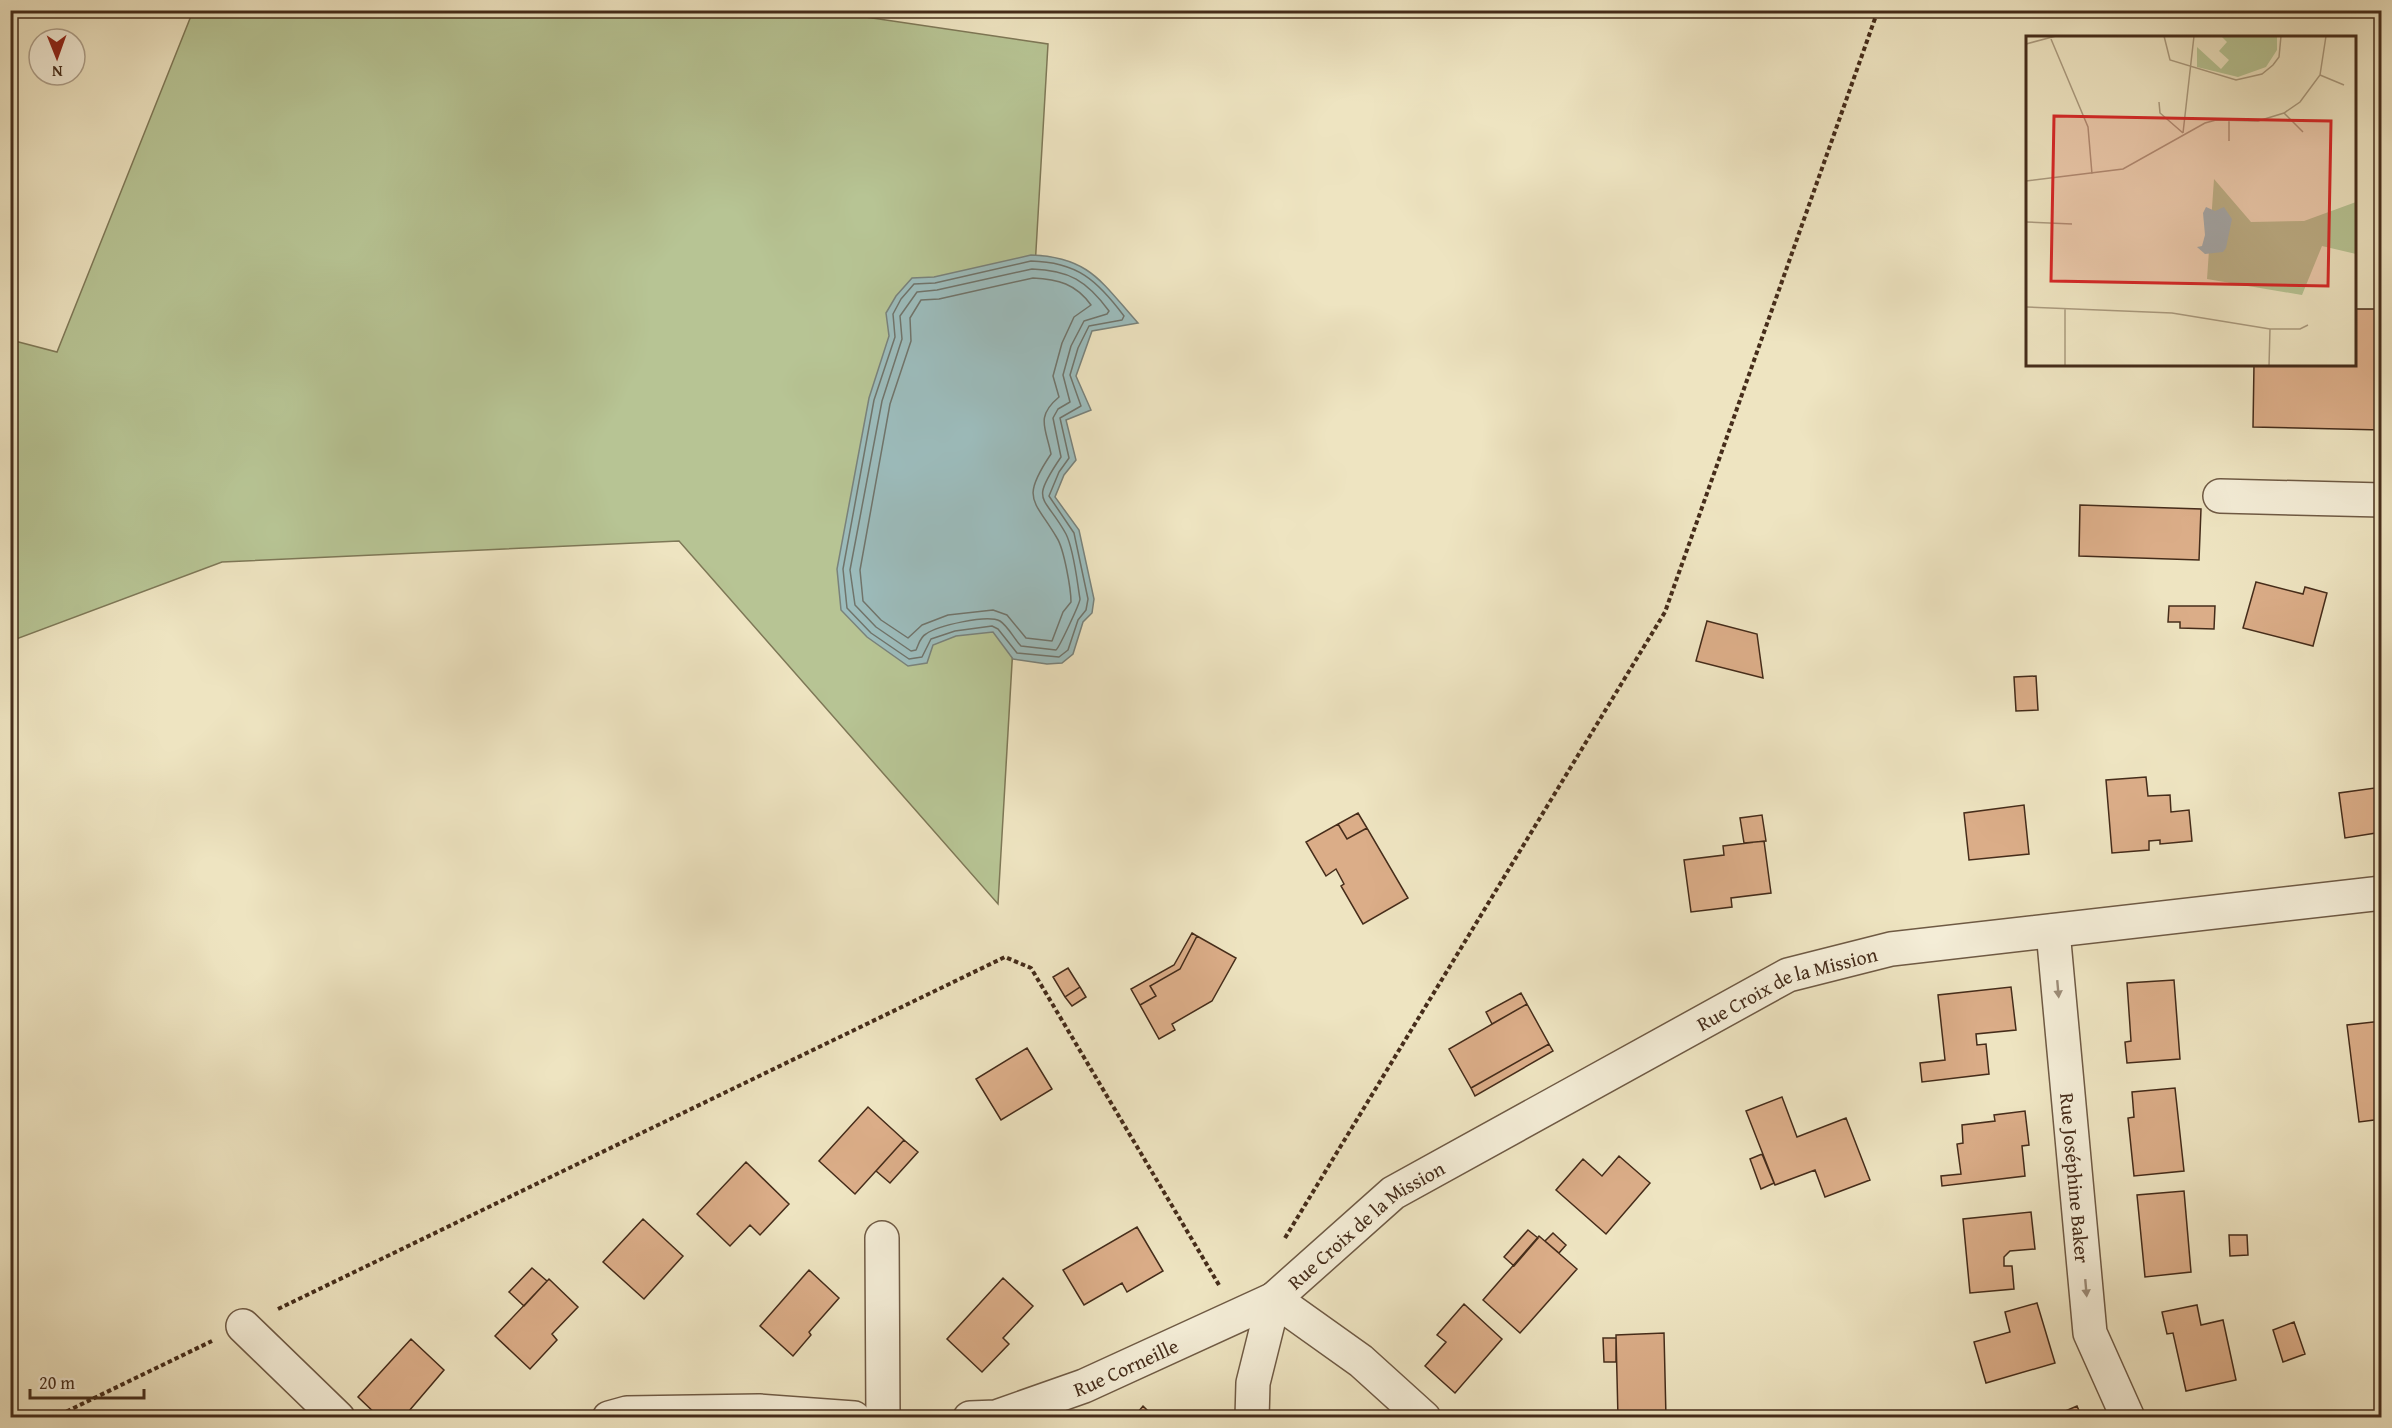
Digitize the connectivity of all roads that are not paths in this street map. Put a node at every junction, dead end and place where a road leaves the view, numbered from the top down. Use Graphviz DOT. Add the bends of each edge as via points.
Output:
graph roads {
  1 [pos="2220,496"];
  2 [pos="2382,500"];
  3 [pos="2382,893"];
  4 [pos="2053,931"];
  5 [pos="882,1238"];
  6 [pos="1274,1299"];
  7 [pos="243,1326"];
  8 [pos="338,1418"];
  9 [pos="609,1418"];
  10 [pos="854,1418"];
  11 [pos="883,1418"];
  12 [pos="970,1418"];
  13 [pos="1252,1418"];
  14 [pos="1424,1418"];
  15 [pos="2128,1418"];
  1 -- 2 [label="street"];
  3 -- 4 [label="street, Rue Croix de la Mission"];
  4 -- 6 [label="street, Rue Croix de la Mission" via="1891,949 1788,975 1393,1193"];
  4 -- 15 [label="street, Rue Joséphine Baker, one-way" via="2090,1333"];
  5 -- 11 [label="street"];
  6 -- 12 [label="street, Rue Corneille" via="1084,1386 996,1417"];
  6 -- 13 [label="street" via="1253,1383"];
  6 -- 14 [label="street" via="1361,1361"];
  7 -- 8 [label="street"];
  9 -- 10 [label="street" via="627,1413 759,1411"];
}
